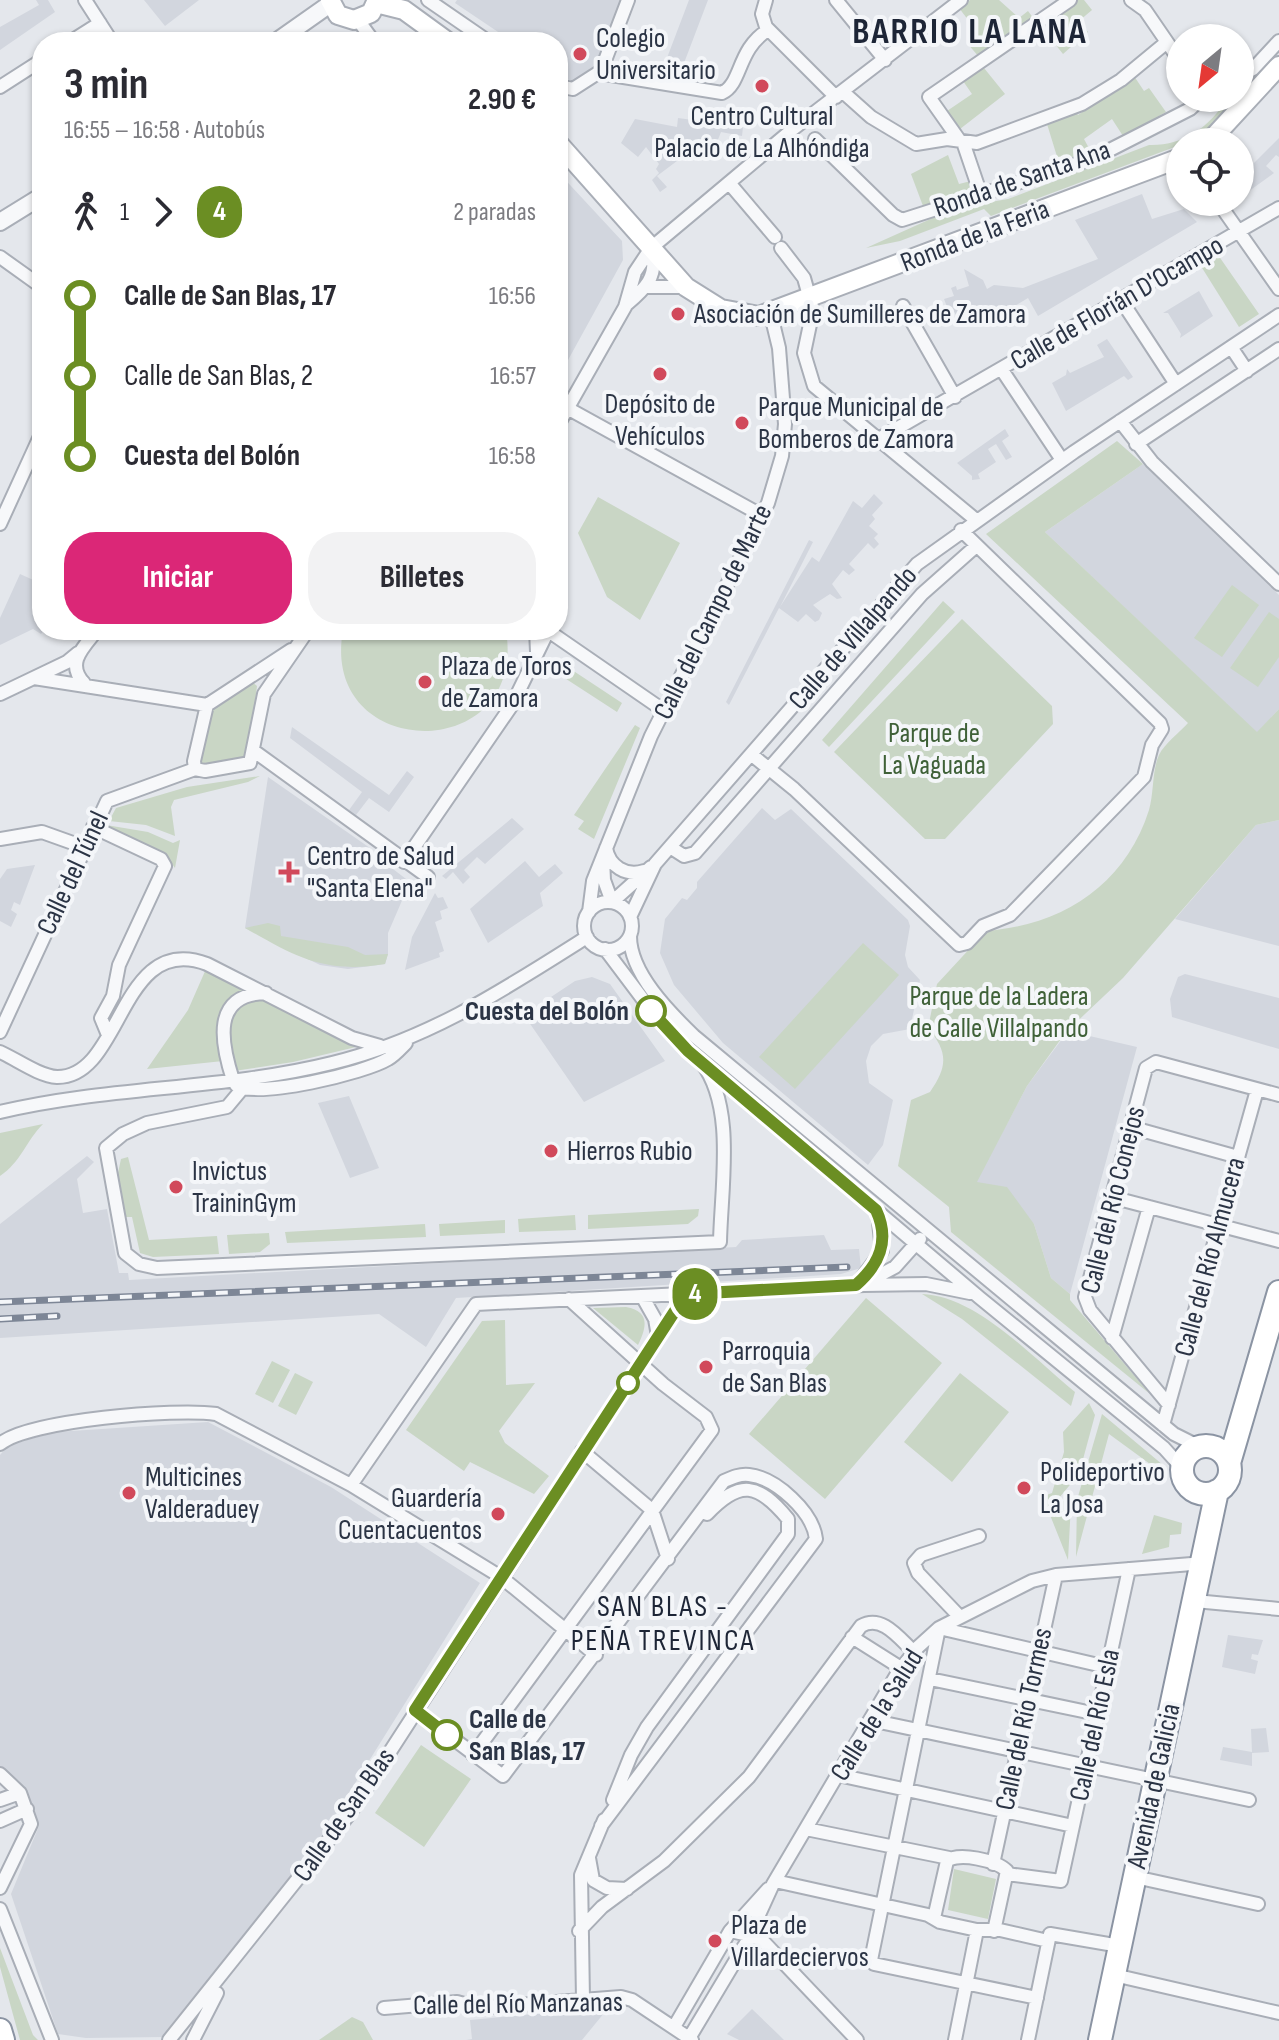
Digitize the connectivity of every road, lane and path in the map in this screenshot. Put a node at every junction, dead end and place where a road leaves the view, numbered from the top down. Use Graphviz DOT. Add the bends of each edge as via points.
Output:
graph roads {
  1 [pos="85,0"];
  2 [pos="428,0"];
  3 [pos="628,0"];
  4 [pos="766,0"];
  5 [pos="836,0"];
  6 [pos="961,0"];
  7 [pos="1070,0"];
  8 [pos="1133,0"];
  9 [pos="330,2"];
  10 [pos="377,2"];
  11 [pos="358,20"];
  12 [pos="100,23"];
  13 [pos="768,30"];
  14 [pos="86,32"];
  15 [pos="106,32"];
  16 [pos="290,32"];
  17 [pos="367,32"];
  18 [pos="434,32"];
  19 [pos="474,32"];
  20 [pos="1166,41"];
  21 [pos="1279,41"];
  22 [pos="1166,43"];
  23 [pos="885,60"];
  24 [pos="32,66"];
  25 [pos="1279,66"];
  26 [pos="1254,68"];
  27 [pos="599,73"];
  28 [pos="0,87"];
  29 [pos="568,88"];
  30 [pos="840,95"];
  31 [pos="1184,112"];
  32 [pos="1222,128"];
  33 [pos="815,139"];
  34 [pos="962,141"];
  35 [pos="568,154"];
  36 [pos="1166,163"];
  37 [pos="730,184"];
  38 [pos="981,195"];
  39 [pos="32,202"];
  40 [pos="1279,208"];
  41 [pos="1227,216"];
  42 [pos="0,222"];
  43 [pos="1238,232"];
  44 [pos="651,248"];
  45 [pos="0,257"];
  46 [pos="32,280"];
  47 [pos="647,287"];
  48 [pos="686,287"];
  49 [pos="1279,289"];
  50 [pos="810,300"];
  51 [pos="1121,300"];
  52 [pos="903,306"];
  53 [pos="625,307"];
  54 [pos="771,315"];
  55 [pos="1279,315"];
  56 [pos="1231,347"];
  57 [pos="1279,349"];
  58 [pos="1002,370"];
  59 [pos="1247,371"];
  60 [pos="1176,384"];
  61 [pos="568,397"];
  62 [pos="955,397"];
  63 [pos="568,409"];
  64 [pos="1120,421"];
  65 [pos="877,440"];
  66 [pos="1136,444"];
  67 [pos="32,454"];
  68 [pos="1062,460"];
  69 [pos="763,516"];
  70 [pos="976,520"];
  71 [pos="0,524"];
  72 [pos="961,530"];
  73 [pos="975,547"];
  74 [pos="1279,584"];
  75 [pos="89,640"];
  76 [pos="300,640"];
  77 [pos="536,640"];
  78 [pos="543,640"];
  79 [pos="561,640"];
  80 [pos="296,646"];
  81 [pos="571,647"];
  82 [pos="78,653"];
  83 [pos="536,659"];
  84 [pos="250,676"];
  85 [pos="34,678"];
  86 [pos="84,683"];
  87 [pos="0,694"];
  88 [pos="264,694"];
  89 [pos="207,705"];
  90 [pos="663,710"];
  91 [pos="254,751"];
  92 [pos="752,755"];
  93 [pos="195,769"];
  94 [pos="768,769"];
  95 [pos="93,827"];
  96 [pos="0,839"];
  97 [pos="84,847"];
  98 [pos="670,847"];
  99 [pos="605,851"];
  100 [pos="404,862"];
  101 [pos="650,868"];
  102 [pos="428,877"];
  103 [pos="612,902"];
  104 [pos="589,912"];
  105 [pos="630,917"];
  106 [pos="630,936"];
  107 [pos="587,937"];
  108 [pos="605,949"];
  109 [pos="269,993"];
  110 [pos="0,1032"];
  111 [pos="108,1035"];
  112 [pos="411,1037"];
  113 [pos="388,1046"];
  114 [pos="0,1052"];
  115 [pos="701,1062"];
  116 [pos="237,1084"];
  117 [pos="1257,1090"];
  118 [pos="1279,1095"];
  119 [pos="752,1106"];
  120 [pos="0,1112"];
  121 [pos="723,1122"];
  122 [pos="1130,1127"];
  123 [pos="1238,1157"];
  124 [pos="1111,1197"];
  125 [pos="1149,1207"];
  126 [pos="876,1210"];
  127 [pos="1219,1226"];
  128 [pos="927,1231"];
  129 [pos="1279,1241"];
  130 [pos="916,1244"];
  131 [pos="856,1285"];
  132 [pos="1279,1292"];
  133 [pos="686,1294"];
  134 [pos="642,1296"];
  135 [pos="980,1298"];
  136 [pos="569,1299"];
  137 [pos="658,1336"];
  138 [pos="1112,1338"];
  139 [pos="640,1364"];
  140 [pos="1169,1405"];
  141 [pos="1163,1425"];
  142 [pos="0,1444"];
  143 [pos="582,1451"];
  144 [pos="1214,1453"];
  145 [pos="1183,1469"];
  146 [pos="351,1485"];
  147 [pos="1194,1490"];
  148 [pos="1217,1491"];
  149 [pos="775,1496"];
  150 [pos="652,1510"];
  151 [pos="1207,1532"];
  152 [pos="979,1536"];
  153 [pos="668,1559"];
  154 [pos="1204,1563"];
  155 [pos="1129,1569"];
  156 [pos="1056,1575"];
  157 [pos="501,1577"];
  158 [pos="1195,1601"];
  159 [pos="1279,1609"];
  160 [pos="959,1616"];
  161 [pos="566,1628"];
  162 [pos="939,1628"];
  163 [pos="852,1637"];
  164 [pos="1039,1652"];
  165 [pos="699,1653"];
  166 [pos="596,1655"];
  167 [pos="908,1659"];
  168 [pos="1107,1667"];
  169 [pos="719,1670"];
  170 [pos="931,1674"];
  171 [pos="1029,1700"];
  172 [pos="415,1710"];
  173 [pos="1097,1714"];
  174 [pos="870,1720"];
  175 [pos="919,1730"];
  176 [pos="1017,1751"];
  177 [pos="473,1755"];
  178 [pos="1086,1766"];
  179 [pos="0,1774"];
  180 [pos="838,1775"];
  181 [pos="1155,1782"];
  182 [pos="906,1790"];
  183 [pos="20,1793"];
  184 [pos="0,1800"];
  185 [pos="1249,1800"];
  186 [pos="27,1809"];
  187 [pos="1004,1811"];
  188 [pos="0,1821"];
  189 [pos="601,1826"];
  190 [pos="1073,1826"];
  191 [pos="806,1829"];
  192 [pos="894,1848"];
  193 [pos="590,1850"];
  194 [pos="949,1858"];
  195 [pos="993,1864"];
  196 [pos="1007,1874"];
  197 [pos="1135,1877"];
  198 [pos="775,1881"];
  199 [pos="0,1888"];
  200 [pos="627,1889"];
  201 [pos="1258,1904"];
  202 [pos="881,1905"];
  203 [pos="0,1909"];
  204 [pos="934,1918"];
  205 [pos="977,1930"];
  206 [pos="579,1931"];
  207 [pos="730,1931"];
  208 [pos="994,1931"];
  209 [pos="751,1933"];
  210 [pos="1049,1938"];
  211 [pos="1120,1946"];
  212 [pos="235,1960"];
  213 [pos="1114,1975"];
  214 [pos="967,1984"];
  215 [pos="1037,1998"];
  216 [pos="583,2000"];
  217 [pos="384,2008"];
  218 [pos="1279,2013"];
  219 [pos="674,2027"];
  220 [pos="0,2030"];
  221 [pos="690,2039"];
  222 [pos="3,2040"];
  223 [pos="52,2040"];
  224 [pos="169,2040"];
  225 [pos="193,2040"];
  226 [pos="857,2040"];
  227 [pos="955,2040"];
  228 [pos="1028,2040"];
  229 [pos="1100,2040"];
  1 -- 12 [label="street"];
  2 -- 19 [label="street"];
  3 -- 27 [label="street"];
  4 -- 13 [label="street" via="762,14"];
  5 -- 23 [label="street"];
  6 -- 23 [label="street"];
  7 -- 34 [label="street" via="929,97"];
  8 -- 20 [label="street"];
  9 -- 11 [label="main road" via="342,17"];
  9 -- 16 [label="street"];
  10 -- 11 [label="main road"];
  10 -- 18 [label="main road" via="404,10"];
  11 -- 17 [label="street"];
  12 -- 14 [label="street"];
  12 -- 15 [label="street"];
  13 -- 27 [label="street" via="749,43 725,93"];
  13 -- 30 [label="street"];
  21 -- 26 [label="street"];
  22 -- 34 [label="street" via="1078,106 986,140"];
  23 -- 30 [label="street"];
  24 -- 28 [label="street"];
  25 -- 32 [label="main road"];
  27 -- 29 [label="street"];
  30 -- 34 [label="street" via="919,145"];
  30 -- 37 [label="street"];
  31 -- 38 [label="street, Ronda de Santa Ana" via="1098,156"];
  33 -- 38 [label="street, Ronda de Santa Ana" via="899,219"];
  34 -- 38 [label="street"];
  35 -- 44 [label="main road"];
  36 -- 50 [label="main road, Ronda de la Feria"];
  37 -- 44 [label="street"];
  37 -- 50 [label="street" via="804,278"];
  39 -- 42 [label="street"];
  40 -- 43 [label="street, Calle de Florián D'Ocampo"];
  41 -- 43 [label="street"];
  43 -- 49 [label="street"];
  43 -- 51 [label="street, Calle de Florián D'Ocampo"];
  44 -- 47 [label="street" via="655,263"];
  44 -- 48 [label="main road"];
  44 -- 53 [label="street" via="635,272"];
  45 -- 46 [label="street"];
  47 -- 48 [label="street"];
  47 -- 53 [label="street"];
  48 -- 54 [label="main road" via="734,314"];
  50 -- 54 [label="main road, Ronda de la Feria"];
  50 -- 65 [label="street" via="813,316 804,353 811,383"];
  51 -- 58 [label="street, Calle de Florián D'Ocampo"];
  51 -- 60 [label="street"];
  52 -- 62 [label="street"];
  53 -- 61 [label="street"];
  54 -- 69 [label="street, Calle del Campo de Marte" via="785,424 781,460"];
  55 -- 56 [label="street, Calle de Villalpando"];
  56 -- 59 [label="street"];
  56 -- 60 [label="street, Calle de Villalpando"];
  57 -- 59 [label="street"];
  58 -- 62 [label="street, Calle de Florián D'Ocampo"];
  58 -- 68 [label="street"];
  59 -- 66 [label="street"];
  60 -- 64 [label="street, Calle de Villalpando"];
  62 -- 65 [label="street, Calle de Florián D'Ocampo"];
  63 -- 69 [label="street"];
  64 -- 66 [label="street"];
  64 -- 68 [label="street, Calle de Villalpando"];
  65 -- 70 [label="street"];
  66 -- 74 [label="street"];
  67 -- 71 [label="street"];
  68 -- 70 [label="street, Calle de Villalpando"];
  69 -- 90 [label="street, Calle del Campo de Marte"];
  70 -- 72 [label="street, Calle de Villalpando"];
  72 -- 73 [label="street"];
  72 -- 92 [label="street, Calle de Villalpando" via="906,575"];
  73 -- 94 [label="street, Calle de Villalpando" via="922,594"];
  73 -- 94 [label="street" via="1158,720 1162,729 1144,777 1010,915 983,926 964,945"];
  75 -- 82 [label="street"];
  76 -- 80 [label="street"];
  77 -- 83 [label="street"];
  78 -- 83 [label="street"];
  79 -- 81 [label="street"];
  80 -- 84 [label="street"];
  80 -- 88 [label="street"];
  81 -- 83 [label="street" via="556,647"];
  81 -- 90 [label="street"];
  82 -- 85 [label="street"];
  82 -- 86 [label="street" via="76,672"];
  83 -- 100 [label="street" via="512,705"];
  84 -- 88 [label="street" via="261,681"];
  84 -- 89 [label="street"];
  85 -- 86 [label="street"];
  85 -- 87 [label="street"];
  86 -- 89 [label="street"];
  88 -- 91 [label="street"];
  89 -- 93 [label="street"];
  90 -- 99 [label="street, Calle del Campo de Marte"];
  91 -- 93 [label="street, Calle del Túnel" via="246,765"];
  91 -- 100 [label="street"];
  92 -- 94 [label="street"];
  92 -- 98 [label="street, Calle de Villalpando"];
  93 -- 95 [label="street, Calle del Túnel" via="113,797"];
  94 -- 98 [label="street, Calle de Villalpando" via="695,853 684,856"];
  95 -- 97 [label="street, Calle del Túnel"];
  95 -- 111 [label="street" via="161,859 165,866 101,1018"];
  96 -- 97 [label="street" via="45,832"];
  97 -- 110 [label="street, Calle del Túnel"];
  98 -- 101 [label="street, Calle de Villalpando"];
  99 -- 101 [label="street" via="629,873"];
  99 -- 103 [label="street, Calle del Campo de Marte" via="604,880"];
  99 -- 104 [label="street, Calle del Campo de Marte" via="591,885"];
  100 -- 102 [label="street"];
  101 -- 103 [label="street, Calle de Villalpando"];
  101 -- 105 [label="street, Calle de Villalpando"];
  103 -- 104 [label="street"];
  103 -- 105 [label="street"];
  104 -- 107 [label="street"];
  105 -- 106 [label="street"];
  106 -- 108 [label="street"];
  106 -- 128 [label="street" via="643,971 673,1015"];
  107 -- 108 [label="street"];
  107 -- 112 [label="street" via="517,983"];
  108 -- 115 [label="street" via="660,1022"];
  109 -- 111 [label="street" via="199,961 176,958 146,976"];
  109 -- 113 [label="street" via="359,1041"];
  109 -- 116 [label="street" via="242,998 227,1013 223,1041"];
  111 -- 114 [label="street" via="83,1067 62,1076"];
  112 -- 113 [label="street"];
  112 -- 116 [label="street" via="387,1060 362,1068 296,1084"];
  113 -- 116 [label="street"];
  115 -- 119 [label="street"];
  115 -- 121 [label="street" via="718,1092"];
  116 -- 120 [label="street" via="112,1094"];
  116 -- 121 [label="street" via="227,1107 147,1123 106,1148 124,1250 132,1261 147,1267 720,1242"];
  117 -- 118 [label="street"];
  117 -- 122 [label="street, Calle del Río Conejos" via="1150,1063"];
  117 -- 123 [label="street, Calle del Río Almucera"];
  119 -- 121 [label="street" via="730,1106"];
  119 -- 126 [label="street"];
  122 -- 123 [label="street"];
  122 -- 124 [label="street, Calle del Río Conejos"];
  123 -- 127 [label="street, Calle del Río Almucera"];
  124 -- 125 [label="street"];
  124 -- 138 [label="street, Calle del Río Conejos" via="1085,1297"];
  125 -- 127 [label="street"];
  125 -- 138 [label="street"];
  126 -- 130 [label="street"];
  126 -- 131 [label="street" via="882,1251"];
  127 -- 129 [label="street"];
  127 -- 140 [label="street, Calle del Río Almucera"];
  128 -- 130 [label="street"];
  128 -- 141 [label="street"];
  130 -- 131 [label="street" via="890,1270"];
  130 -- 135 [label="street"];
  131 -- 133 [label="street"];
  131 -- 135 [label="street" via="939,1285"];
  132 -- 144 [label="highway" via="1241,1429"];
  133 -- 134 [label="street"];
  133 -- 137 [label="street, Calle de San Blas"];
  134 -- 136 [label="street"];
  134 -- 137 [label="street"];
  135 -- 145 [label="street" via="1157,1441"];
  136 -- 139 [label="street"];
  136 -- 146 [label="street" via="476,1304"];
  137 -- 139 [label="street, Calle de San Blas"];
  138 -- 140 [label="street, Calle del Río Conejos"];
  139 -- 143 [label="street, Calle de San Blas"];
  139 -- 150 [label="street" via="706,1417 712,1430"];
  140 -- 141 [label="street, Calle del Río Almucera"];
  141 -- 144 [label="street"];
  142 -- 146 [label="street" via="31,1429 194,1411 233,1421"];
  143 -- 150 [label="street"];
  143 -- 157 [label="street, Calle de San Blas"];
  144 -- 145 [label="highway" via="1188,1455"];
  144 -- 148 [label="highway" via="1228,1479"];
  145 -- 147 [label="highway"];
  146 -- 157 [label="street"];
  147 -- 148 [label="highway"];
  147 -- 151 [label="highway, Avenida de Galicia"];
  148 -- 151 [label="highway, Avenida de Galicia"];
  149 -- 153 [label="street" via="750,1488 736,1490"];
  149 -- 165 [label="street" via="788,1519 788,1534"];
  149 -- 169 [label="street" via="808,1515 816,1539"];
  150 -- 153 [label="street"];
  150 -- 161 [label="street"];
  151 -- 154 [label="highway, Avenida de Galicia"];
  152 -- 160 [label="street" via="921,1555 914,1563"];
  153 -- 166 [label="street"];
  154 -- 155 [label="street, Calle de la Salud"];
  154 -- 158 [label="highway, Avenida de Galicia"];
  155 -- 156 [label="street, Calle de la Salud"];
  155 -- 168 [label="street, Calle del Río Esla"];
  156 -- 160 [label="street, Calle de la Salud" via="1022,1584"];
  156 -- 164 [label="street, Calle del Río Tormes"];
  157 -- 161 [label="street"];
  157 -- 172 [label="street, Calle de San Blas"];
  158 -- 159 [label="street"];
  158 -- 181 [label="highway, Avenida de Galicia"];
  160 -- 162 [label="street, Calle de la Salud"];
  161 -- 166 [label="street"];
  161 -- 177 [label="street"];
  162 -- 164 [label="street"];
  162 -- 167 [label="street, Calle de la Salud"];
  162 -- 170 [label="street"];
  163 -- 167 [label="street"];
  163 -- 167 [label="street" via="865,1624 878,1622"];
  163 -- 200 [label="street" via="749,1777 664,1861"];
  164 -- 168 [label="street"];
  164 -- 171 [label="street, Calle del Río Tormes"];
  165 -- 169 [label="street"];
  165 -- 189 [label="street" via="631,1755"];
  166 -- 177 [label="street" via="503,1776"];
  167 -- 170 [label="street" via="922,1659"];
  167 -- 174 [label="street, Calle de la Salud"];
  168 -- 173 [label="street, Calle del Río Esla"];
  169 -- 189 [label="street"];
  170 -- 171 [label="street"];
  170 -- 175 [label="street"];
  171 -- 173 [label="street"];
  171 -- 176 [label="street, Calle del Río Tormes"];
  172 -- 177 [label="street"];
  172 -- 212 [label="street, Calle de San Blas" via="351,1812"];
  173 -- 178 [label="street, Calle del Río Esla"];
  174 -- 175 [label="street"];
  174 -- 180 [label="street, Calle de la Salud"];
  175 -- 176 [label="street"];
  175 -- 182 [label="street"];
  176 -- 178 [label="street"];
  176 -- 187 [label="street, Calle del Río Tormes"];
  178 -- 181 [label="street"];
  178 -- 190 [label="street, Calle del Río Esla"];
  179 -- 183 [label="street"];
  180 -- 182 [label="street"];
  180 -- 191 [label="street, Calle de la Salud"];
  181 -- 185 [label="street"];
  181 -- 197 [label="highway, Avenida de Galicia"];
  182 -- 187 [label="street"];
  182 -- 192 [label="street"];
  183 -- 184 [label="street"];
  183 -- 186 [label="street"];
  186 -- 188 [label="street"];
  186 -- 199 [label="street" via="28,1835"];
  187 -- 190 [label="street"];
  187 -- 195 [label="street, Calle del Río Tormes"];
  189 -- 193 [label="street"];
  190 -- 196 [label="street, Calle del Río Esla" via="1060,1882"];
  191 -- 192 [label="street"];
  191 -- 198 [label="street, Calle de la Salud"];
  192 -- 194 [label="street"];
  192 -- 202 [label="street"];
  193 -- 200 [label="street" via="593,1880 607,1888"];
  193 -- 206 [label="street" via="581,1875"];
  194 -- 195 [label="street"];
  194 -- 204 [label="street"];
  195 -- 196 [label="street" via="1003,1866"];
  196 -- 208 [label="street"];
  197 -- 201 [label="street"];
  197 -- 211 [label="highway, Avenida de Galicia"];
  198 -- 202 [label="street"];
  198 -- 207 [label="street"];
  198 -- 209 [label="street"];
  200 -- 206 [label="street"];
  202 -- 204 [label="street"];
  202 -- 214 [label="street" via="871,1961"];
  203 -- 223 [label="street"];
  204 -- 205 [label="street"];
  205 -- 208 [label="street"];
  205 -- 214 [label="street"];
  206 -- 216 [label="street"];
  207 -- 209 [label="street"];
  207 -- 219 [label="street"];
  208 -- 210 [label="street"];
  209 -- 221 [label="street"];
  209 -- 226 [label="street"];
  210 -- 211 [label="street" via="1056,1932"];
  210 -- 215 [label="street"];
  211 -- 213 [label="highway, Avenida de Galicia"];
  212 -- 224 [label="street, Calle de San Blas"];
  212 -- 225 [label="street"];
  213 -- 218 [label="street"];
  213 -- 229 [label="highway, Avenida de Galicia"];
  214 -- 215 [label="street"];
  214 -- 227 [label="street"];
  215 -- 228 [label="street"];
  216 -- 217 [label="street, Calle del Río Manzanas"];
  216 -- 219 [label="street, Calle del Río Manzanas" via="629,1998"];
  219 -- 221 [label="street, Calle del Río Manzanas"];
  220 -- 222 [label="highway"];
}
